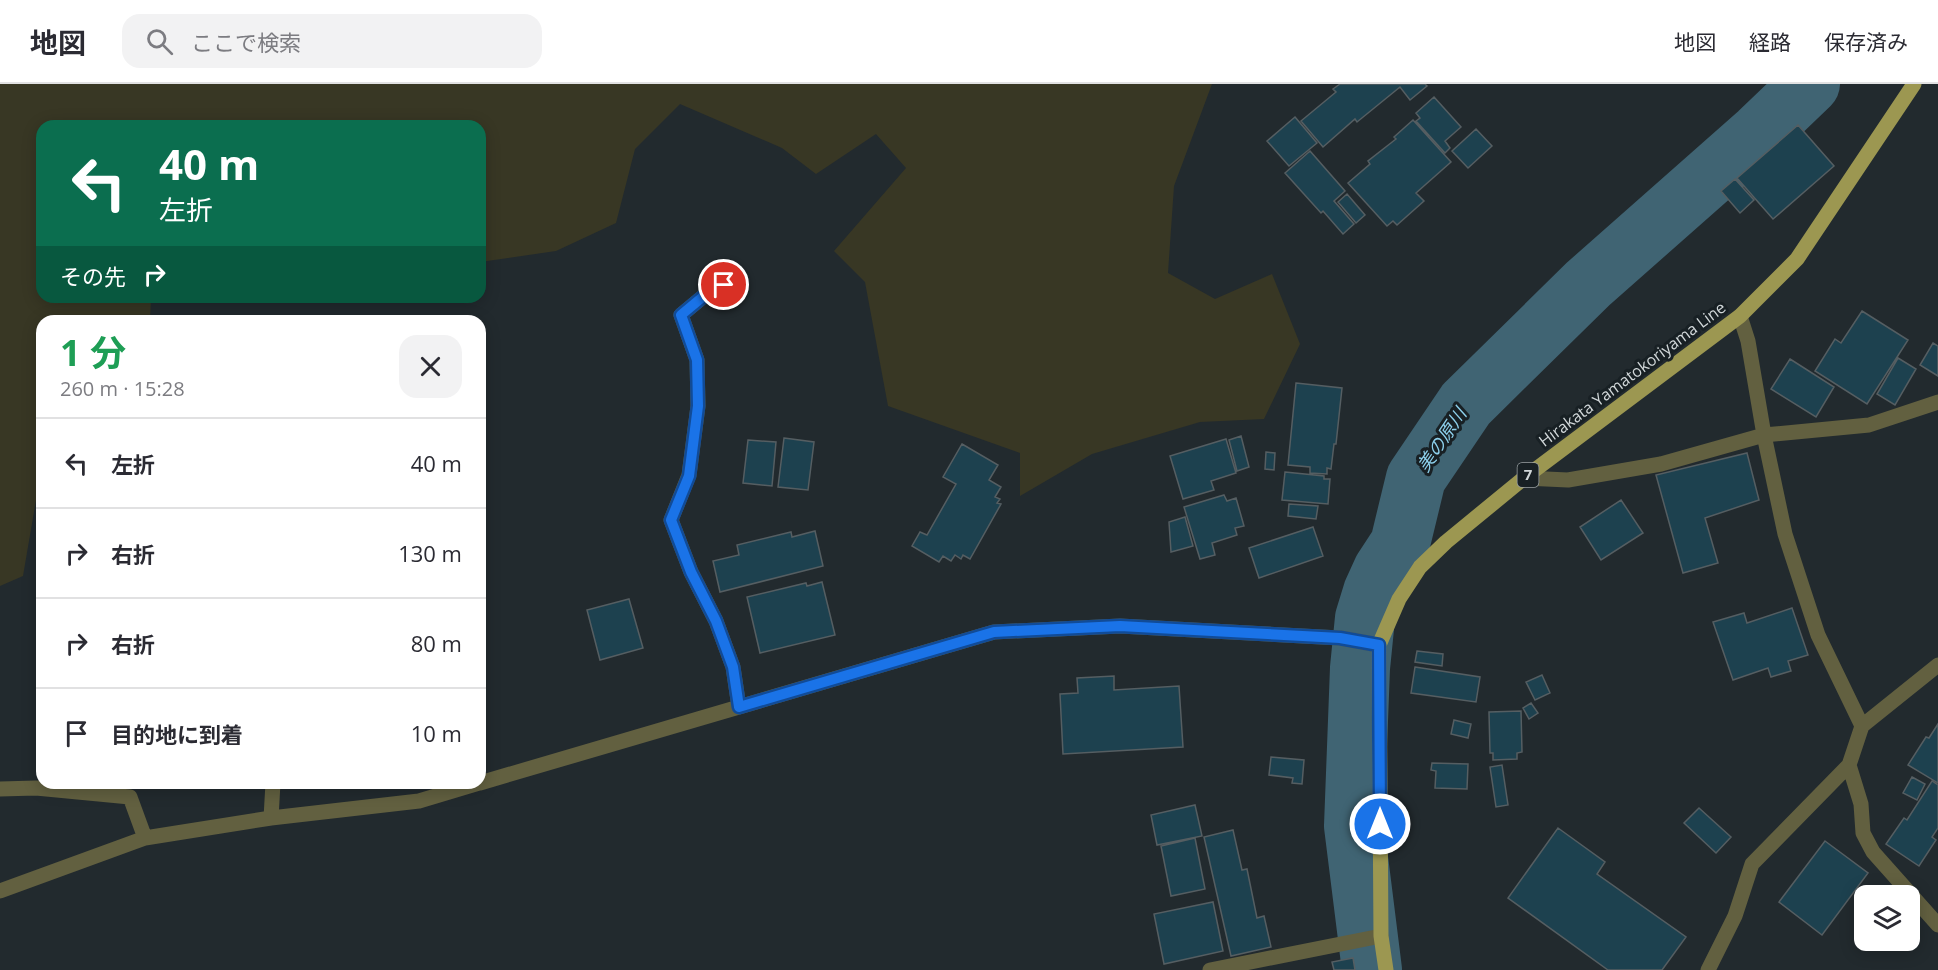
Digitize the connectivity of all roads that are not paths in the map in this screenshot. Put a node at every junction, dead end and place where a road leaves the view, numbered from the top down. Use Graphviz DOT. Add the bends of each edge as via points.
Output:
graph roads {
  1 [pos="1906,87"];
  2 [pos="724,285"];
  3 [pos="1740,316"];
  4 [pos="1938,402"];
  5 [pos="1764,435"];
  6 [pos="1524,478"];
  7 [pos="1379,645"];
  8 [pos="1938,665"];
  9 [pos="739,707"];
  10 [pos="1862,726"];
  11 [pos="1849,765"];
  12 [pos="486,781"];
  13 [pos="36,788"];
  14 [pos="0,789"];
  15 [pos="46,789"];
  16 [pos="273,789"];
  17 [pos="460,789"];
  18 [pos="271,818"];
  19 [pos="145,838"];
  20 [pos="0,891"];
  21 [pos="1938,925"];
  22 [pos="1381,936"];
  23 [pos="1210,970"];
  24 [pos="1386,970"];
  25 [pos="1708,970"];
  1 -- 3 [label="main road, Hirakata Yamatokoriyama Line / 7" via="1797,259"];
  2 -- 9 [label="street" via="681,315 697,360 698,406 689,476 671,520 733,667"];
  3 -- 5 [label="street"];
  3 -- 6 [label="main road, Hirakata Yamatokoriyama Line / 7"];
  4 -- 5 [label="street" via="1869,425"];
  5 -- 6 [label="street" via="1661,464 1568,480"];
  5 -- 10 [label="street" via="1785,534 1818,635"];
  6 -- 7 [label="main road, Hirakata Yamatokoriyama Line / 7" via="1420,567 1399,599"];
  7 -- 9 [label="street" via="1340,638 1120,626 994,632"];
  7 -- 22 [label="main road, Hirakata Yamatokoriyama Line / 7"];
  8 -- 10 [label="street"];
  9 -- 12 [label="street"];
  10 -- 11 [label="street"];
  11 -- 21 [label="street" via="1861,804 1863,833 1873,852"];
  11 -- 25 [label="street" via="1752,864 1735,916"];
  13 -- 14 [label="street"];
  15 -- 19 [label="street" via="129,797"];
  16 -- 18 [label="street"];
  17 -- 18 [label="street" via="419,801"];
  18 -- 19 [label="street"];
  19 -- 20 [label="street"];
  22 -- 23 [label="street"];
  22 -- 24 [label="main road, Hirakata Yamatokoriyama Line / 7"];
}
